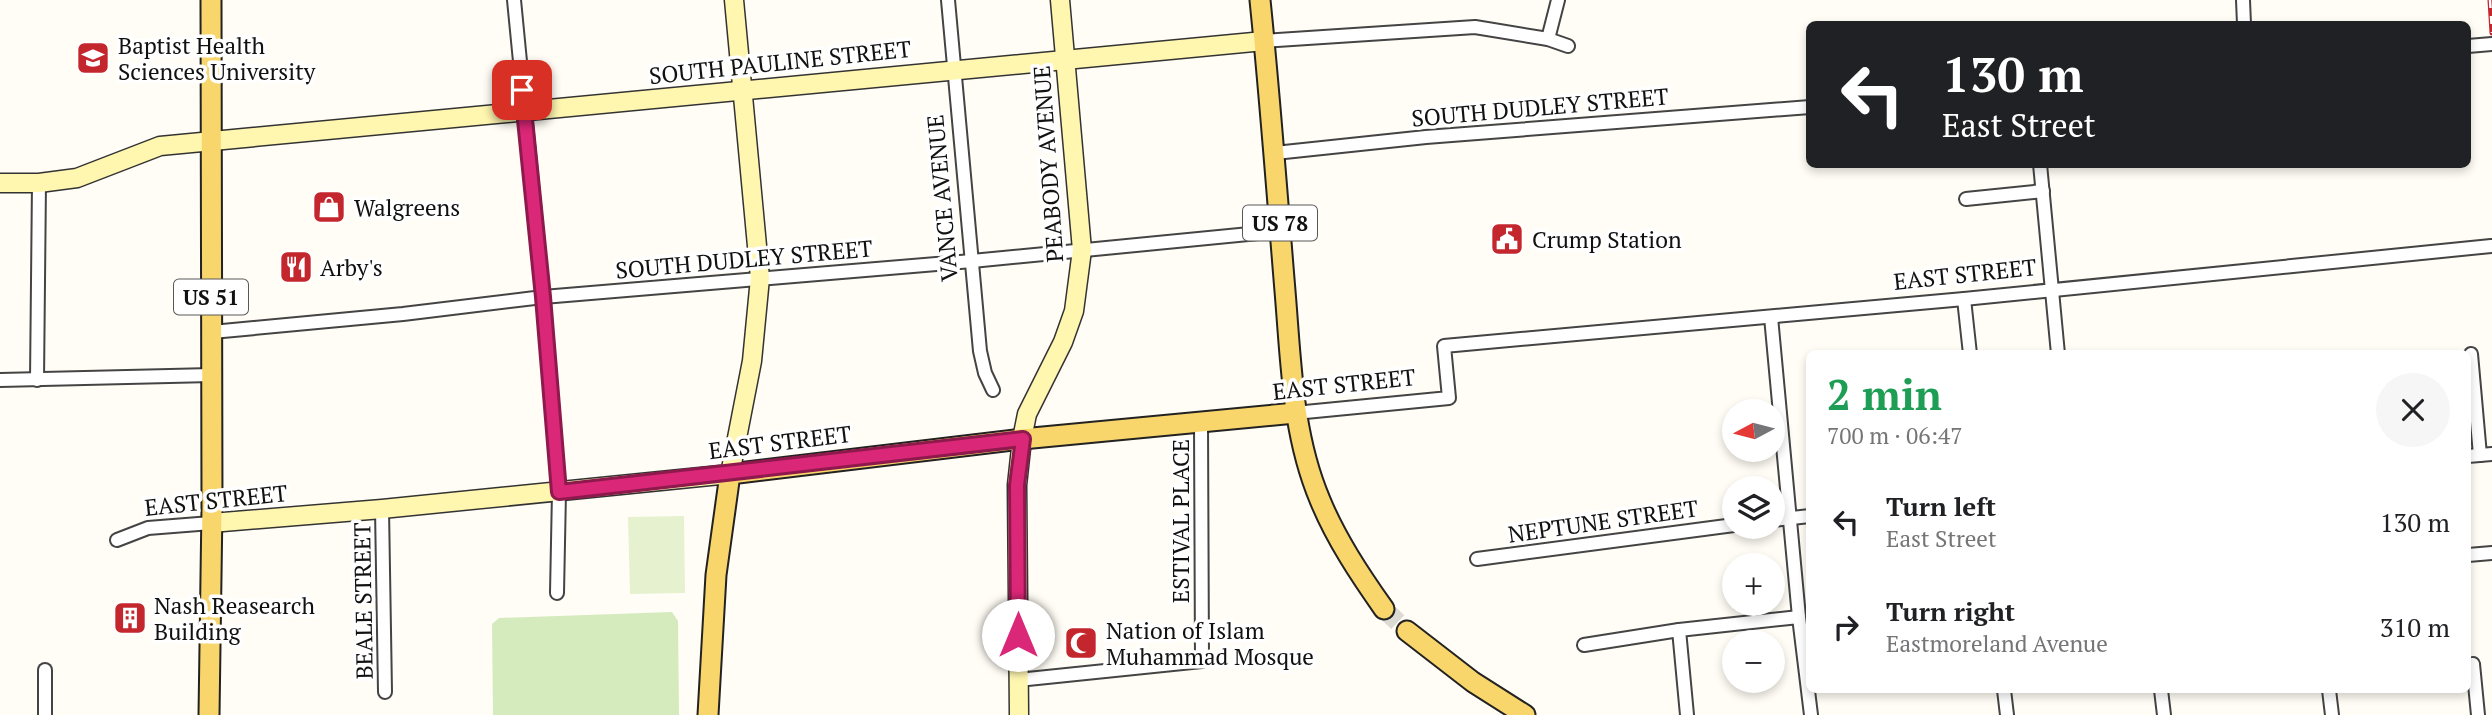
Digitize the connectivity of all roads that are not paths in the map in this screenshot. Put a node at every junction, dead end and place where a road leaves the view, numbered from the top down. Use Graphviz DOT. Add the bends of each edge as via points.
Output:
graph roads {
  1 [pos="211,0"];
  2 [pos="514,0"];
  3 [pos="734,0"];
  4 [pos="948,0"];
  5 [pos="1060,0"];
  6 [pos="1260,0"];
  7 [pos="1558,0"];
  8 [pos="2244,0"];
  9 [pos="2244,21"];
  10 [pos="1548,38"];
  11 [pos="1264,41"];
  12 [pos="2492,44"];
  13 [pos="1568,46"];
  14 [pos="2472,46"];
  15 [pos="1065,59"];
  16 [pos="956,69"];
  17 [pos="743,90"];
  18 [pos="1806,107"];
  19 [pos="524,112"];
  20 [pos="211,141"];
  21 [pos="1275,153"];
  22 [pos="2040,168"];
  23 [pos="0,183"];
  24 [pos="39,183"];
  25 [pos="2043,191"];
  26 [pos="1966,199"];
  27 [pos="1280,230"];
  28 [pos="2491,246"];
  29 [pos="1082,250"];
  30 [pos="972,261"];
  31 [pos="760,278"];
  32 [pos="2052,289"];
  33 [pos="543,297"];
  34 [pos="1964,299"];
  35 [pos="1771,317"];
  36 [pos="212,332"];
  37 [pos="1969,350"];
  38 [pos="2058,350"];
  39 [pos="2471,354"];
  40 [pos="212,375"];
  41 [pos="0,380"];
  42 [pos="37,380"];
  43 [pos="993,390"];
  44 [pos="1295,413"];
  45 [pos="1201,423"];
  46 [pos="1023,439"];
  47 [pos="2480,455"];
  48 [pos="730,474"];
  49 [pos="559,492"];
  50 [pos="382,509"];
  51 [pos="1806,516"];
  52 [pos="1790,517"];
  53 [pos="1785,518"];
  54 [pos="211,523"];
  55 [pos="1722,527"];
  56 [pos="117,540"];
  57 [pos="2492,553"];
  58 [pos="2471,555"];
  59 [pos="1477,559"];
  60 [pos="557,593"];
  61 [pos="1384,609"];
  62 [pos="1799,617"];
  63 [pos="1679,630"];
  64 [pos="1406,631"];
  65 [pos="1584,645"];
  66 [pos="2471,664"];
  67 [pos="45,670"];
  68 [pos="1806,674"];
  69 [pos="1018,680"];
  70 [pos="386,692"];
  71 [pos="1808,693"];
  72 [pos="2004,693"];
  73 [pos="2161,693"];
  74 [pos="2329,693"];
  75 [pos="44,715"];
  76 [pos="209,715"];
  77 [pos="708,715"];
  78 [pos="1019,715"];
  79 [pos="1525,715"];
  80 [pos="1687,715"];
  81 [pos="1811,715"];
  82 [pos="2007,715"];
  83 [pos="2164,715"];
  84 [pos="2332,715"];
  85 [pos="2478,715"];
  1 -- 20 [label="main road, US 51"];
  2 -- 19 [label="street"];
  3 -- 17 [label="main road"];
  4 -- 16 [label="street, VANCE AVENUE"];
  5 -- 15 [label="main road, PEABODY AVENUE"];
  6 -- 11 [label="main road, US 78"];
  7 -- 10 [label="street"];
  8 -- 9 [label="street"];
  10 -- 11 [label="street, SOUTH PAULINE STREET" via="1475,27"];
  10 -- 13 [label="street, SOUTH PAULINE STREET"];
  11 -- 15 [label="main road, SOUTH PAULINE STREET"];
  11 -- 21 [label="main road, US 78"];
  12 -- 14 [label="street"];
  15 -- 16 [label="main road, SOUTH PAULINE STREET"];
  15 -- 29 [label="main road, PEABODY AVENUE"];
  16 -- 17 [label="main road, SOUTH PAULINE STREET"];
  16 -- 30 [label="street, VANCE AVENUE"];
  17 -- 19 [label="main road, SOUTH PAULINE STREET"];
  17 -- 31 [label="main road"];
  18 -- 21 [label="street, SOUTH DUDLEY STREET" via="1426,136"];
  19 -- 20 [label="main road, SOUTH PAULINE STREET"];
  19 -- 33 [label="street"];
  20 -- 24 [label="main road, SOUTH PAULINE STREET" via="160,146 77,178"];
  20 -- 36 [label="main road, US 51"];
  21 -- 27 [label="main road, US 78"];
  22 -- 25 [label="street"];
  23 -- 24 [label="main road, SOUTH PAULINE STREET"];
  24 -- 42 [label="street"];
  25 -- 26 [label="street"];
  25 -- 32 [label="street"];
  27 -- 29 [label="street, SOUTH DUDLEY STREET"];
  27 -- 44 [label="main road, US 78"];
  28 -- 32 [label="street, EAST STREET"];
  29 -- 30 [label="street, SOUTH DUDLEY STREET"];
  29 -- 46 [label="main road, PEABODY AVENUE" via="1074,311 1027,414"];
  30 -- 31 [label="street, SOUTH DUDLEY STREET"];
  30 -- 43 [label="street, VANCE AVENUE" via="982,363"];
  31 -- 33 [label="street, SOUTH DUDLEY STREET"];
  31 -- 48 [label="main road" via="752,361"];
  32 -- 34 [label="street, EAST STREET"];
  32 -- 38 [label="street"];
  33 -- 36 [label="street, SOUTH DUDLEY STREET"];
  33 -- 49 [label="street"];
  34 -- 35 [label="street, EAST STREET"];
  34 -- 37 [label="street"];
  35 -- 44 [label="street, EAST STREET" via="1444,346 1449,398"];
  35 -- 52 [label="street"];
  36 -- 40 [label="main road, US 51"];
  39 -- 47 [label="street"];
  40 -- 42 [label="street"];
  40 -- 54 [label="main road, US 51"];
  41 -- 42 [label="street"];
  44 -- 45 [label="main road, EAST STREET"];
  44 -- 61 [label="main road, US 78" via="1320,500"];
  45 -- 46 [label="main road, EAST STREET"];
  45 -- 69 [label="street, ESTIVAL PLACE" via="1202,661"];
  46 -- 48 [label="main road, EAST STREET"];
  46 -- 69 [label="main road" via="1017,485"];
  48 -- 49 [label="main road, EAST STREET"];
  48 -- 77 [label="main road" via="716,575"];
  49 -- 50 [label="main road, EAST STREET"];
  49 -- 60 [label="street"];
  50 -- 54 [label="main road, EAST STREET"];
  50 -- 70 [label="street, BEALE STREET"];
  51 -- 52 [label="street"];
  52 -- 53 [label="street"];
  52 -- 62 [label="street"];
  54 -- 56 [label="street, EAST STREET" via="148,528"];
  54 -- 76 [label="main road, US 51"];
  55 -- 59 [label="street, NEPTUNE STREET"];
  57 -- 58 [label="street"];
  62 -- 63 [label="street"];
  62 -- 68 [label="street"];
  63 -- 65 [label="street"];
  63 -- 80 [label="street"];
  64 -- 79 [label="main road"];
  66 -- 85 [label="street"];
  67 -- 75 [label="street"];
  69 -- 78 [label="main road"];
  71 -- 81 [label="street"];
  72 -- 82 [label="street"];
  73 -- 83 [label="street"];
  74 -- 84 [label="street"];
}
